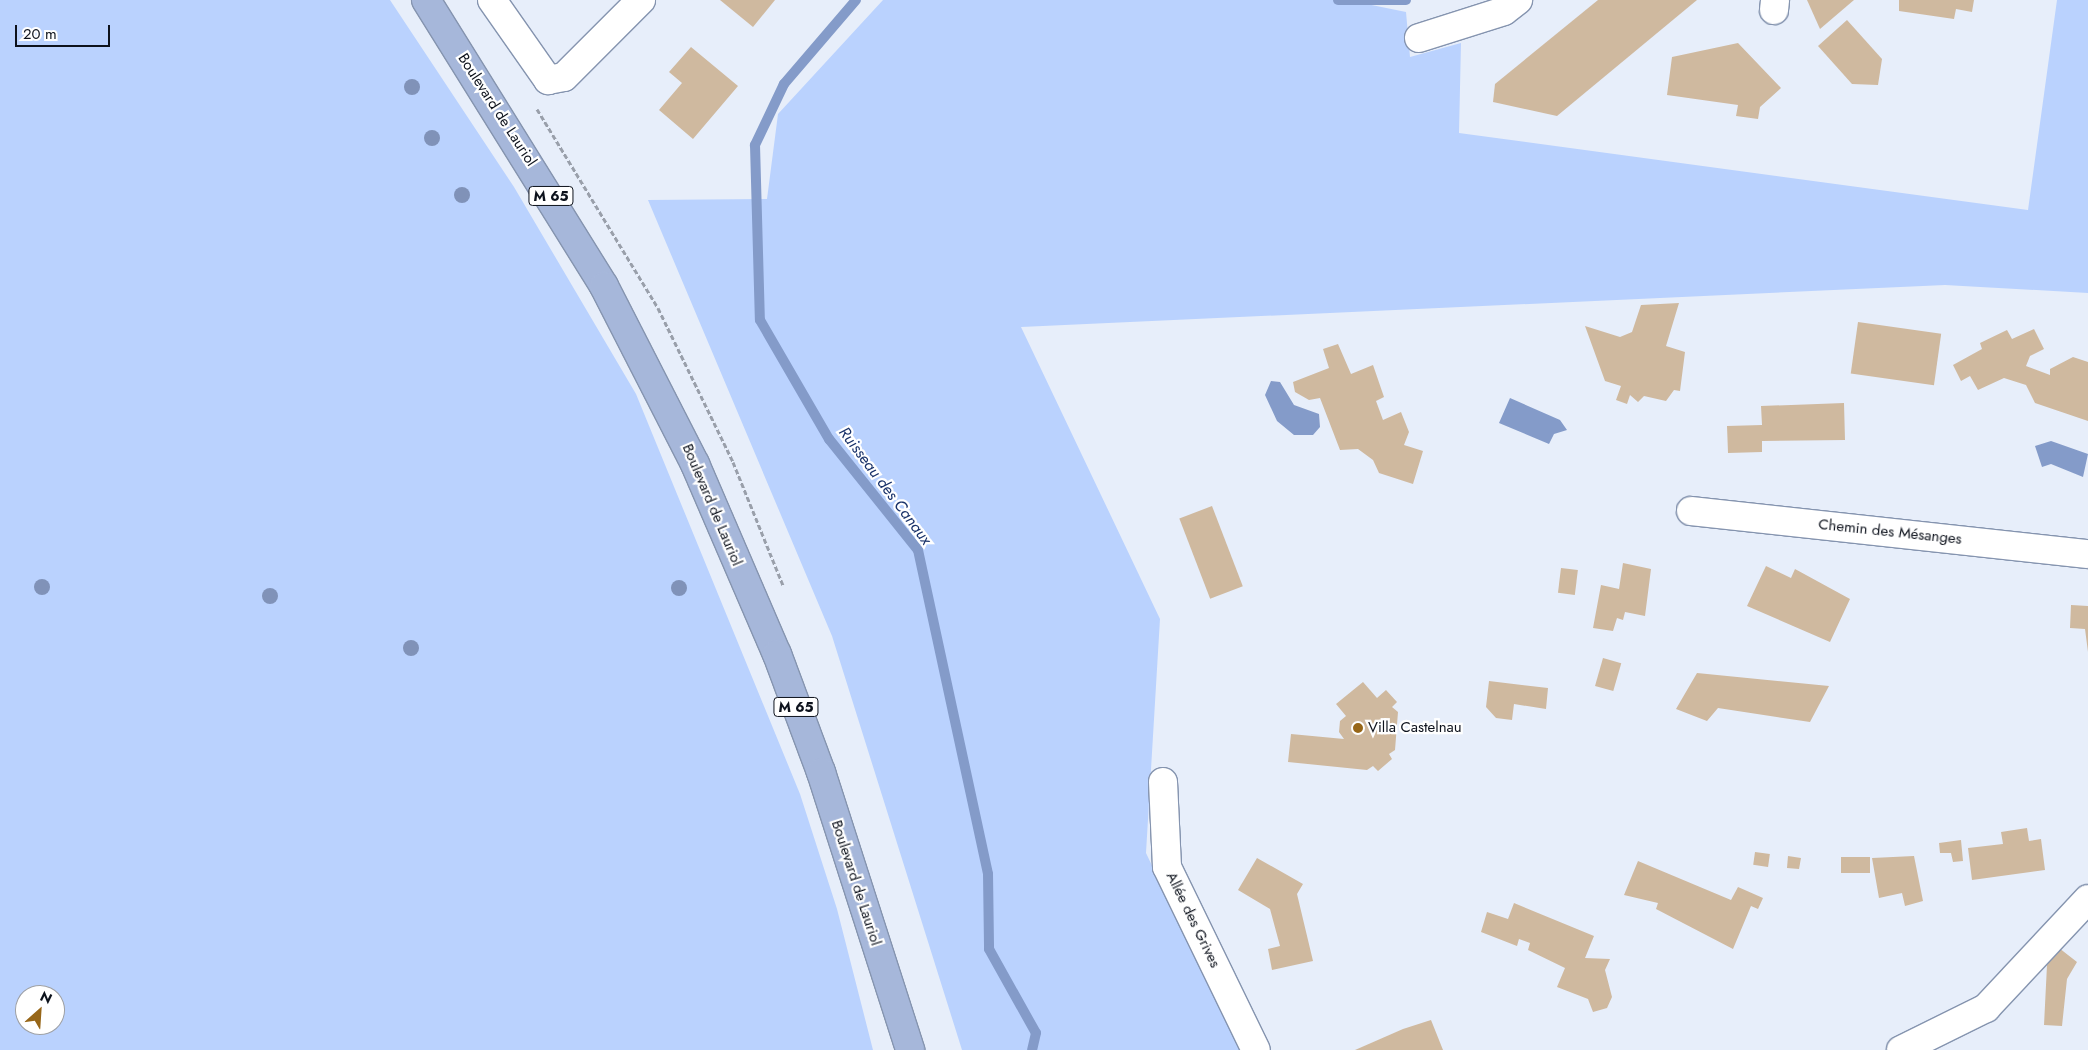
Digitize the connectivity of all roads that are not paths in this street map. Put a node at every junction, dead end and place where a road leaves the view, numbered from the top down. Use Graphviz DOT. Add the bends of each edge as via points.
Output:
graph roads {
  1 [pos="426,0"];
  2 [pos="492,0"];
  3 [pos="641,0"];
  4 [pos="1518,0"];
  5 [pos="1419,38"];
  6 [pos="1691,511"];
  7 [pos="2088,554"];
  8 [pos="1163,782"];
  9 [pos="2088,899"];
  10 [pos="910,1050"];
  11 [pos="1256,1050"];
  12 [pos="1902,1050"];
  1 -- 10 [label="main road, Boulevard de Lauriol / M 65" via="604,286 695,464 777,654 821,772"];
  2 -- 3 [label="street" via="548,80 564,77"];
  4 -- 5 [label="street" via="1504,11"];
  6 -- 7 [label="street, Chemin des Mésanges"];
  8 -- 11 [label="street, Allée des Grives" via="1167,866"];
  9 -- 12 [label="street" via="1986,1008"];
}
